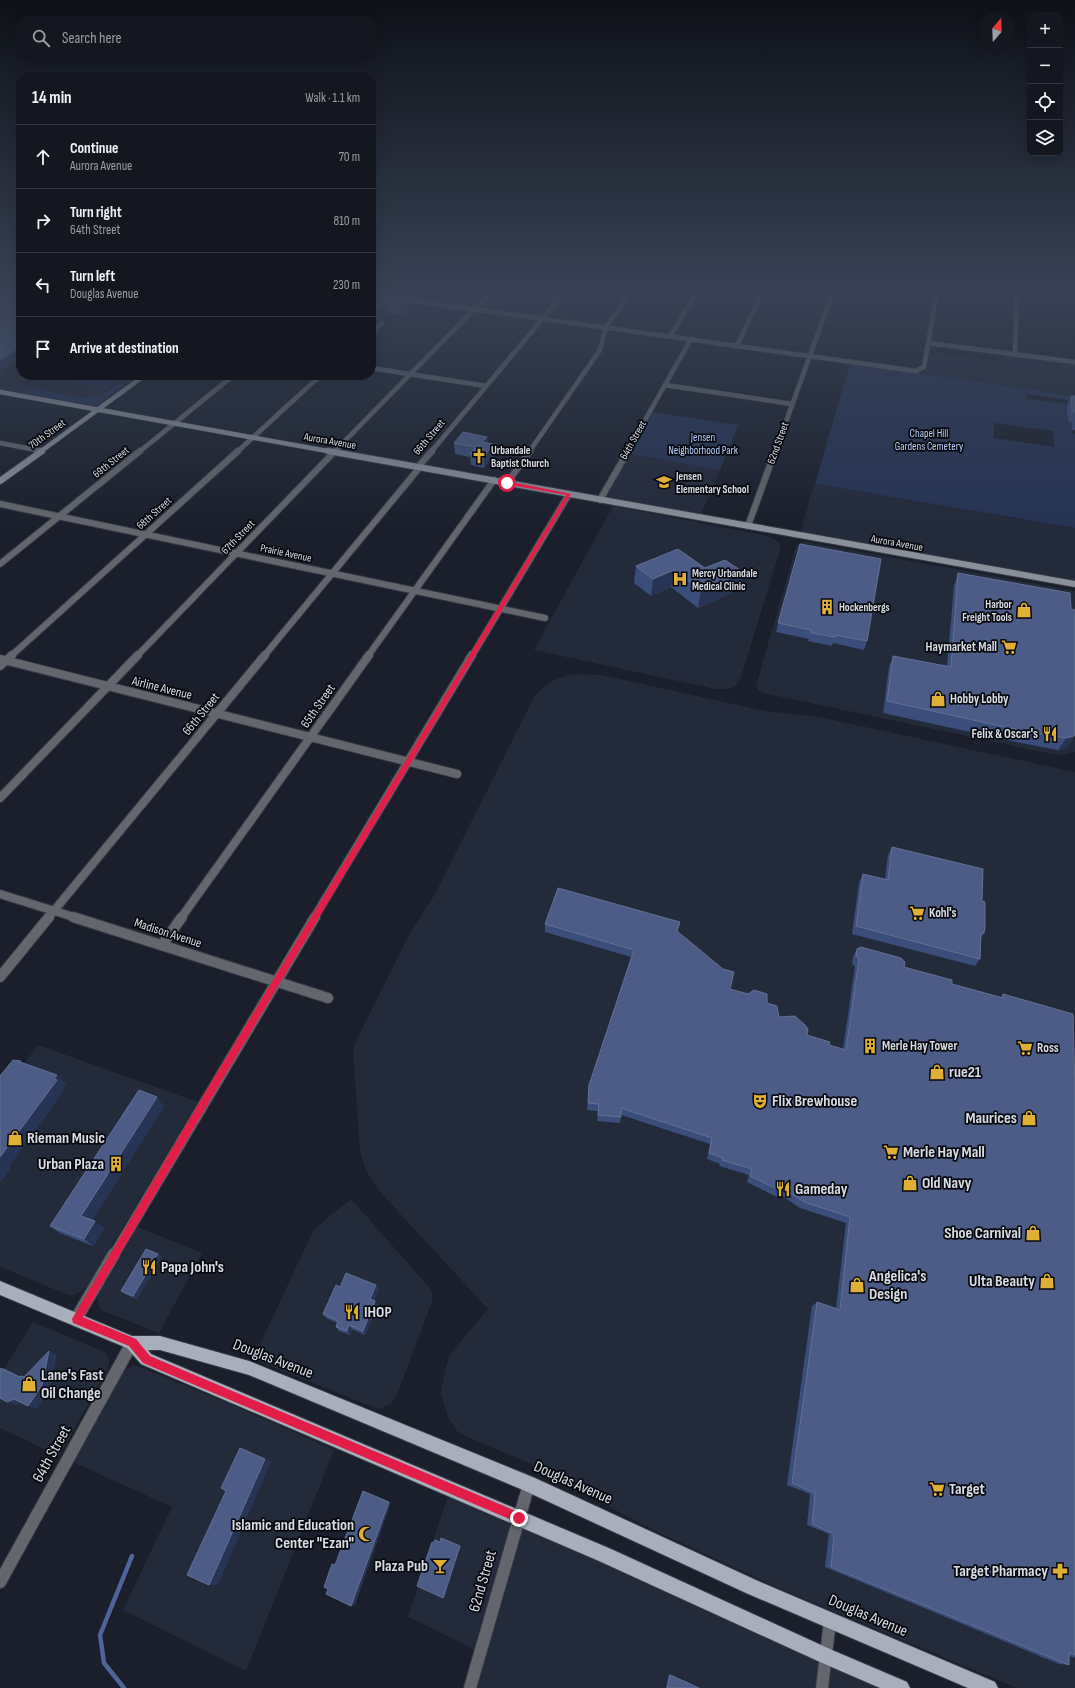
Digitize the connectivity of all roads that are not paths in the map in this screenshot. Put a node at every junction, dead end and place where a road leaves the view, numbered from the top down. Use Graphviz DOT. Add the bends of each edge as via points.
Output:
graph roads {
  1 [pos="389,371"];
  2 [pos="414,371"];
  3 [pos="499,371"];
  4 [pos="585,371"];
  5 [pos="673,371"];
  6 [pos="804,371"];
  7 [pos="411,374"];
  8 [pos="138,380"];
  9 [pos="228,380"];
  10 [pos="316,380"];
  11 [pos="665,385"];
  12 [pos="486,386"];
  13 [pos="0,392"];
  14 [pos="792,404"];
  15 [pos="99,409"];
  16 [pos="175,423"];
  17 [pos="253,437"];
  18 [pos="0,443"];
  19 [pos="42,450"];
  20 [pos="334,452"];
  21 [pos="419,467"];
  22 [pos="494,480"];
  23 [pos="0,481"];
  24 [pos="507,483"];
  25 [pos="569,494"];
  26 [pos="600,500"];
  27 [pos="0,504"];
  28 [pos="60,516"];
  29 [pos="748,526"];
  30 [pos="146,534"];
  31 [pos="236,552"];
  32 [pos="0,564"];
  33 [pos="333,573"];
  34 [pos="1075,584"];
  35 [pos="415,590"];
  36 [pos="501,608"];
  37 [pos="545,618"];
  38 [pos="3,660"];
  39 [pos="0,666"];
  40 [pos="107,686"];
  41 [pos="217,714"];
  42 [pos="310,737"];
  43 [pos="408,762"];
  44 [pos="457,774"];
  45 [pos="0,798"];
  46 [pos="0,894"];
  47 [pos="54,911"];
  48 [pos="162,945"];
  49 [pos="0,977"];
  50 [pos="276,982"];
  51 [pos="328,998"];
  52 [pos="0,1288"];
  53 [pos="76,1319"];
  54 [pos="132,1343"];
  55 [pos="529,1484"];
  56 [pos="519,1518"];
  57 [pos="0,1582"];
  58 [pos="830,1621"];
  59 [pos="826,1656"];
  60 [pos="470,1688"];
  61 [pos="822,1688"];
  62 [pos="901,1688"];
  63 [pos="989,1688"];
  1 -- 7 [label="street"];
  2 -- 7 [label="street, 67th Street"];
  3 -- 12 [label="street, 66th Street"];
  4 -- 24 [label="street"];
  5 -- 11 [label="street, 64th Street"];
  6 -- 14 [label="street, 62nd Street"];
  7 -- 12 [label="street"];
  7 -- 20 [label="street, 67th Street"];
  8 -- 15 [label="street, 70th Street"];
  9 -- 16 [label="street, 69th Street"];
  10 -- 17 [label="street, 68th Street"];
  11 -- 14 [label="street"];
  11 -- 26 [label="street, 64th Street"];
  12 -- 21 [label="street, 66th Street"];
  13 -- 15 [label="street, Aurora Avenue"];
  14 -- 29 [label="street, 62nd Street"];
  15 -- 16 [label="street, Aurora Avenue"];
  15 -- 19 [label="street, 70th Street"];
  16 -- 17 [label="street, Aurora Avenue"];
  16 -- 28 [label="street, 69th Street"];
  17 -- 20 [label="street, Aurora Avenue"];
  17 -- 30 [label="street, 68th Street"];
  18 -- 19 [label="street"];
  19 -- 23 [label="street, 70th Street"];
  20 -- 21 [label="street, Aurora Avenue"];
  20 -- 31 [label="street, 67th Street"];
  21 -- 22 [label="street, Aurora Avenue"];
  21 -- 33 [label="street, 66th Street"];
  22 -- 24 [label="street, Aurora Avenue"];
  22 -- 35 [label="street, 65th Street"];
  24 -- 25 [label="street, Aurora Avenue"];
  25 -- 26 [label="street, Aurora Avenue"];
  25 -- 36 [label="street"];
  26 -- 29 [label="street, Aurora Avenue" via="709,523 716,521"];
  27 -- 28 [label="street, Prairie Avenue"];
  28 -- 30 [label="street, Prairie Avenue"];
  28 -- 32 [label="street, 69th Street"];
  29 -- 34 [label="street, Aurora Avenue"];
  30 -- 31 [label="street, Prairie Avenue"];
  30 -- 38 [label="street, 68th Street"];
  31 -- 33 [label="street, Prairie Avenue"];
  31 -- 40 [label="street, 67th Street"];
  33 -- 35 [label="street, Prairie Avenue"];
  33 -- 41 [label="street, 66th Street"];
  35 -- 36 [label="street, Prairie Avenue"];
  35 -- 42 [label="street, 65th Street"];
  36 -- 37 [label="street, Prairie Avenue"];
  36 -- 43 [label="street"];
  38 -- 39 [label="street, 68th Street"];
  38 -- 40 [label="street, Airline Avenue"];
  40 -- 41 [label="street, Airline Avenue"];
  40 -- 45 [label="street, 67th Street"];
  41 -- 42 [label="street, Airline Avenue"];
  41 -- 47 [label="street, 66th Street"];
  42 -- 43 [label="street, Airline Avenue"];
  42 -- 48 [label="street, 65th Street"];
  43 -- 44 [label="street, Airline Avenue"];
  43 -- 50 [label="street"];
  46 -- 47 [label="street, Madison Avenue"];
  47 -- 48 [label="street, Madison Avenue"];
  47 -- 49 [label="street, 66th Street"];
  48 -- 50 [label="street, Madison Avenue"];
  50 -- 51 [label="street, Madison Avenue"];
  50 -- 53 [label="street"];
  52 -- 53 [label="main road, Douglas Avenue"];
  53 -- 54 [label="main road, Douglas Avenue"];
  54 -- 55 [label="main road, Douglas Avenue" via="160,1343 249,1368"];
  54 -- 56 [label="main road, Douglas Avenue" via="146,1359"];
  54 -- 57 [label="street, 64th Street"];
  55 -- 56 [label="street, 62nd Street"];
  55 -- 58 [label="main road, Douglas Avenue"];
  56 -- 59 [label="main road, Douglas Avenue"];
  56 -- 60 [label="street, 62nd Street"];
  58 -- 59 [label="street"];
  58 -- 63 [label="main road, Douglas Avenue"];
  59 -- 61 [label="street"];
  59 -- 62 [label="main road, Douglas Avenue"];
}
